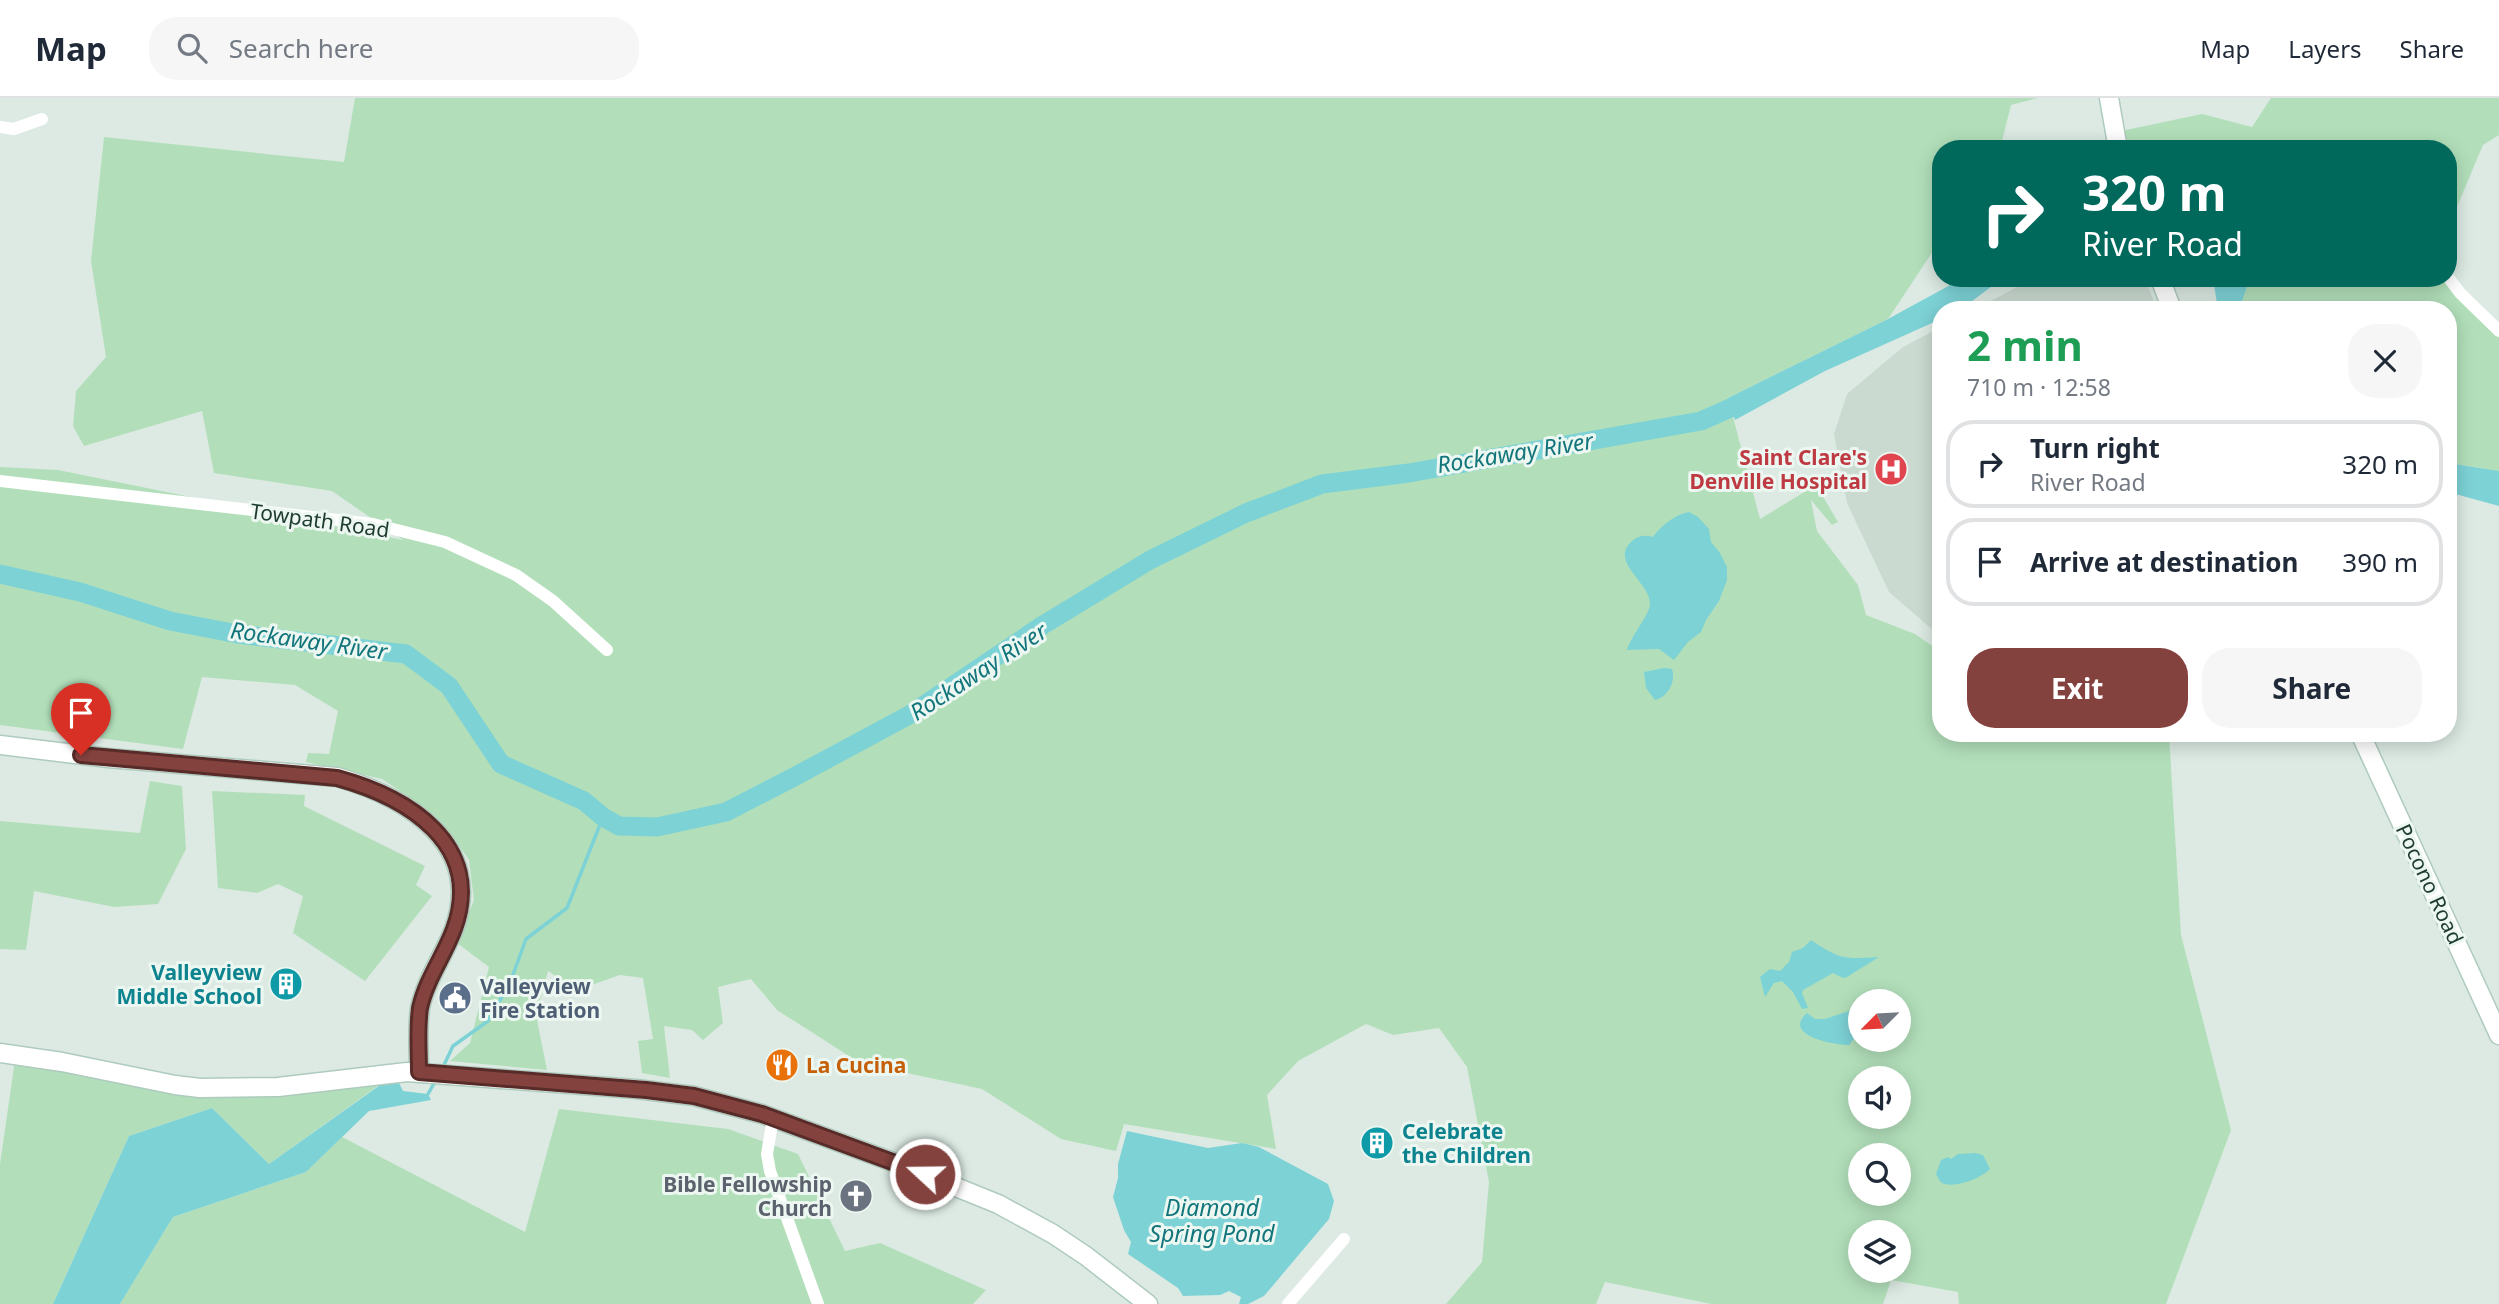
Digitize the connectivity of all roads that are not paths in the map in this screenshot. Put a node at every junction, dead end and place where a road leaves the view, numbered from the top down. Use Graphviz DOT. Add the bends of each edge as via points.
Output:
graph roads {
  1 [pos="2109,98"];
  2 [pos="43,119"];
  3 [pos="0,127"];
  4 [pos="2116,140"];
  5 [pos="2456,287"];
  6 [pos="2499,331"];
  7 [pos="0,481"];
  8 [pos="607,649"];
  9 [pos="2364,742"];
  10 [pos="0,744"];
  11 [pos="2499,1035"];
  12 [pos="0,1053"];
  13 [pos="426,1072"];
  14 [pos="773,1118"];
  15 [pos="1344,1239"];
  16 [pos="818,1304"];
  17 [pos="1148,1304"];
  18 [pos="1289,1304"];
  1 -- 4 [label="street"];
  2 -- 3 [label="street" via="14,129"];
  5 -- 6 [label="street"];
  7 -- 8 [label="street, Towpath Road" via="373,524 445,542 516,575 554,601"];
  9 -- 11 [label="street, Pocono Road"];
  10 -- 13 [label="street" via="337,778 368,786 418,814 447,846 461,885 453,930 421,1007 418,1030"];
  12 -- 13 [label="street" via="200,1088 278,1087"];
  13 -- 14 [label="street" via="676,1093"];
  14 -- 16 [label="street" via="767,1154 770,1171"];
  14 -- 17 [label="street" via="998,1204 1075,1249"];
  15 -- 18 [label="street"];
}
